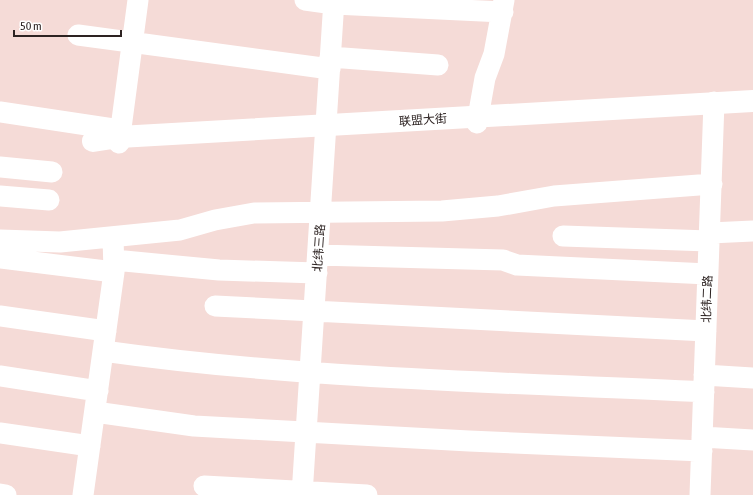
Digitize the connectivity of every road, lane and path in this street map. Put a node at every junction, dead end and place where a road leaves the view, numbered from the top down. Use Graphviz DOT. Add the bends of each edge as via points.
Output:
graph roads {
  1 [pos="138,0"];
  2 [pos="305,0"];
  3 [pos="334,2"];
  4 [pos="504,6"];
  5 [pos="78,34"];
  6 [pos="132,42"];
  7 [pos="330,63"];
  8 [pos="438,65"];
  9 [pos="753,101"];
  10 [pos="714,106"];
  11 [pos="753,107"];
  12 [pos="0,112"];
  13 [pos="478,120"];
  14 [pos="326,129"];
  15 [pos="119,137"];
  16 [pos="93,141"];
  17 [pos="0,167"];
  18 [pos="52,172"];
  19 [pos="712,184"];
  20 [pos="0,196"];
  21 [pos="49,200"];
  22 [pos="321,212"];
  23 [pos="753,231"];
  24 [pos="563,236"];
  25 [pos="113,237"];
  26 [pos="710,237"];
  27 [pos="0,240"];
  28 [pos="0,258"];
  29 [pos="318,264"];
  30 [pos="114,266"];
  31 [pos="708,274"];
  32 [pos="215,306"];
  33 [pos="314,311"];
  34 [pos="0,316"];
  35 [pos="106,330"];
  36 [pos="706,331"];
  37 [pos="103,351"];
  38 [pos="310,373"];
  39 [pos="0,376"];
  40 [pos="753,378"];
  41 [pos="704,384"];
  42 [pos="98,391"];
  43 [pos="94,412"];
  44 [pos="306,433"];
  45 [pos="0,434"];
  46 [pos="753,440"];
  47 [pos="702,444"];
  48 [pos="90,446"];
  49 [pos="204,486"];
  50 [pos="302,493"];
  51 [pos="0,494"];
  52 [pos="6,495"];
  53 [pos="83,495"];
  54 [pos="367,495"];
  55 [pos="700,495"];
  1 -- 6 [label="street"];
  2 -- 3 [label="street"];
  3 -- 4 [label="street"];
  3 -- 7 [label="street, 北纬三路"];
  4 -- 13 [label="street" via="494,54 485,78"];
  5 -- 6 [label="street"];
  6 -- 7 [label="street"];
  6 -- 15 [label="street"];
  7 -- 8 [label="street"];
  7 -- 14 [label="street, 北纬三路"];
  9 -- 10 [label="main road, 联盟大街"];
  10 -- 11 [label="main road"];
  10 -- 13 [label="main road, 联盟大街"];
  10 -- 19 [label="street, 北纬二路"];
  12 -- 15 [label="street"];
  13 -- 14 [label="main road, 联盟大街"];
  14 -- 15 [label="main road, 联盟大街"];
  14 -- 22 [label="street, 北纬三路"];
  15 -- 16 [label="main road, 联盟大街"];
  17 -- 18 [label="street"];
  19 -- 22 [label="street" via="554,196 498,206 442,211"];
  19 -- 26 [label="street, 北纬二路"];
  20 -- 21 [label="street"];
  22 -- 25 [label="street" via="254,213 180,230"];
  22 -- 29 [label="street, 北纬三路"];
  23 -- 26 [label="street"];
  24 -- 26 [label="street"];
  25 -- 27 [label="street" via="60,242"];
  25 -- 30 [label="street"];
  26 -- 31 [label="street, 北纬二路"];
  28 -- 30 [label="street"];
  29 -- 30 [label="street" via="219,270"];
  29 -- 31 [label="street" via="503,260 517,265"];
  29 -- 33 [label="street, 北纬三路"];
  30 -- 35 [label="street"];
  31 -- 36 [label="street, 北纬二路"];
  32 -- 33 [label="street"];
  33 -- 36 [label="street"];
  33 -- 38 [label="street, 北纬三路"];
  34 -- 35 [label="street"];
  35 -- 37 [label="street"];
  36 -- 41 [label="street, 北纬二路"];
  37 -- 38 [label="street" via="175,362"];
  37 -- 42 [label="street"];
  38 -- 41 [label="street"];
  38 -- 44 [label="street, 北纬三路"];
  39 -- 42 [label="street"];
  40 -- 41 [label="street"];
  41 -- 47 [label="street, 北纬二路"];
  42 -- 43 [label="street"];
  43 -- 44 [label="street" via="194,426"];
  43 -- 48 [label="street"];
  44 -- 47 [label="street"];
  44 -- 50 [label="street, 北纬三路"];
  45 -- 48 [label="street"];
  46 -- 47 [label="street"];
  47 -- 55 [label="street, 北纬二路"];
  48 -- 53 [label="street"];
  49 -- 50 [label="street"];
  50 -- 54 [label="street"];
  51 -- 52 [label="street"];
}
